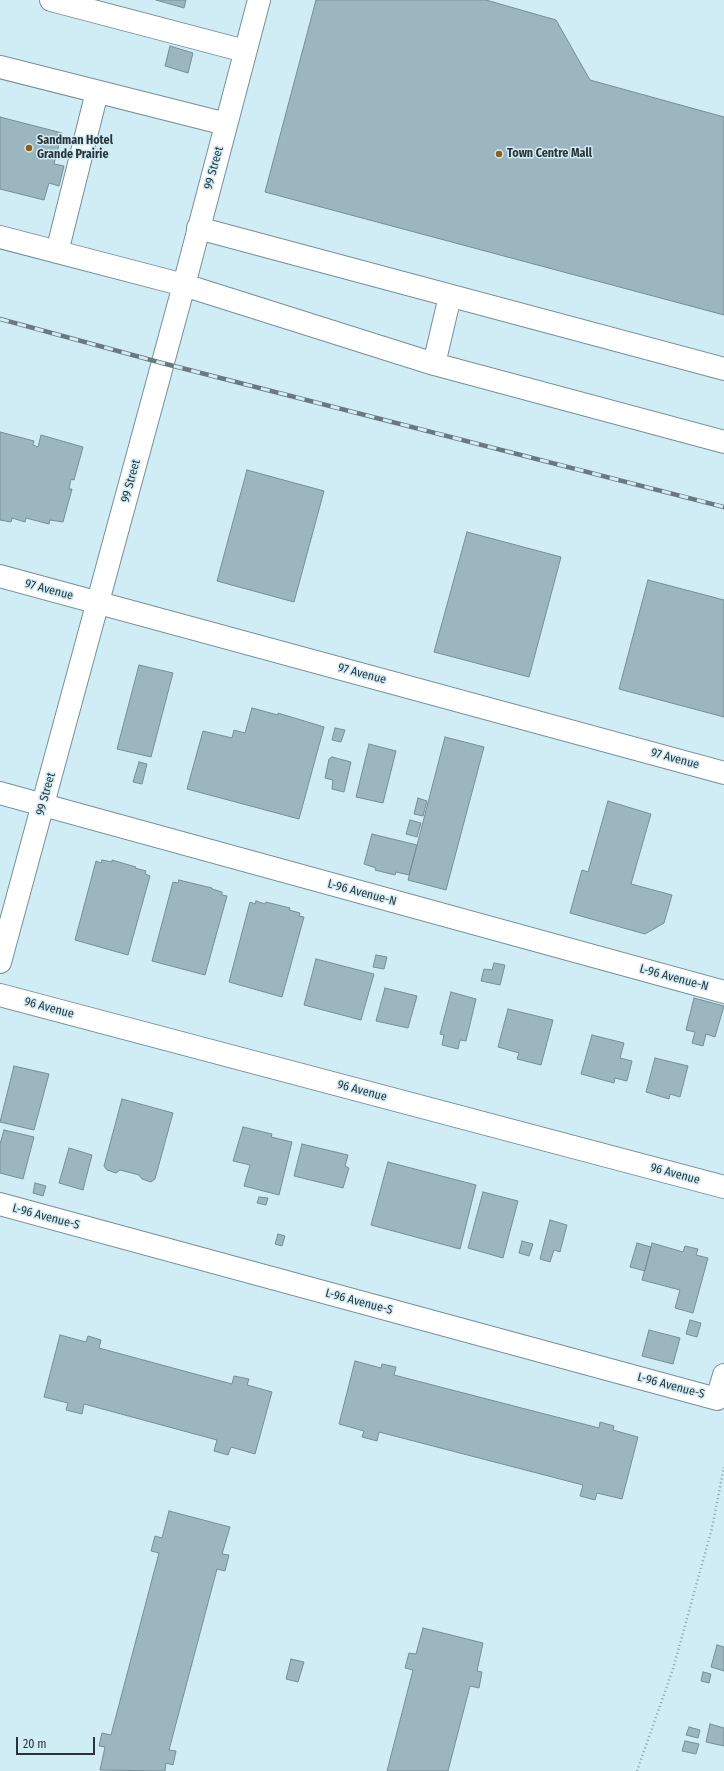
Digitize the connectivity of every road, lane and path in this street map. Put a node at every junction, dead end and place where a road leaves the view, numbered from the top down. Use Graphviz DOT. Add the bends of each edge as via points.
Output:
graph roads {
  1 [pos="51,0"];
  2 [pos="259,0"];
  3 [pos="245,51"];
  4 [pos="0,67"];
  5 [pos="97,92"];
  6 [pos="226,124"];
  7 [pos="198,228"];
  8 [pos="0,237"];
  9 [pos="57,252"];
  10 [pos="184,286"];
  11 [pos="450,296"];
  12 [pos="434,364"];
  13 [pos="724,369"];
  14 [pos="724,442"];
  15 [pos="0,576"];
  16 [pos="98,603"];
  17 [pos="724,773"];
  18 [pos="0,794"];
  19 [pos="43,805"];
  20 [pos="0,962"];
  21 [pos="724,992"];
  22 [pos="0,995"];
  23 [pos="724,1187"];
  24 [pos="0,1204"];
  25 [pos="724,1375"];
  26 [pos="724,1467"];
  27 [pos="637,1771"];
  1 -- 3 [label="street"];
  2 -- 3 [label="street, 99 Street"];
  3 -- 6 [label="street, 99 Street"];
  4 -- 5 [label="street"];
  5 -- 6 [label="street"];
  5 -- 9 [label="street"];
  6 -- 7 [label="street, 99 Street"];
  7 -- 10 [label="street, 99 Street"];
  7 -- 11 [label="street"];
  8 -- 9 [label="street"];
  9 -- 10 [label="street"];
  10 -- 12 [label="street"];
  10 -- 16 [label="street, 99 Street"];
  11 -- 12 [label="street"];
  11 -- 13 [label="street"];
  12 -- 14 [label="street"];
  15 -- 16 [label="street, 97 Avenue"];
  16 -- 17 [label="street, 97 Avenue"];
  16 -- 19 [label="street, 99 Street"];
  18 -- 19 [label="street, L-96 Avenue-N"];
  19 -- 20 [label="street, 99 Street"];
  19 -- 21 [label="street, L-96 Avenue-N"];
  22 -- 23 [label="street, 96 Avenue"];
  24 -- 25 [label="street, L-96 Avenue-S" via="717,1399"];
  26 -- 27 [label="path" via="712,1528 673,1669"];
}
